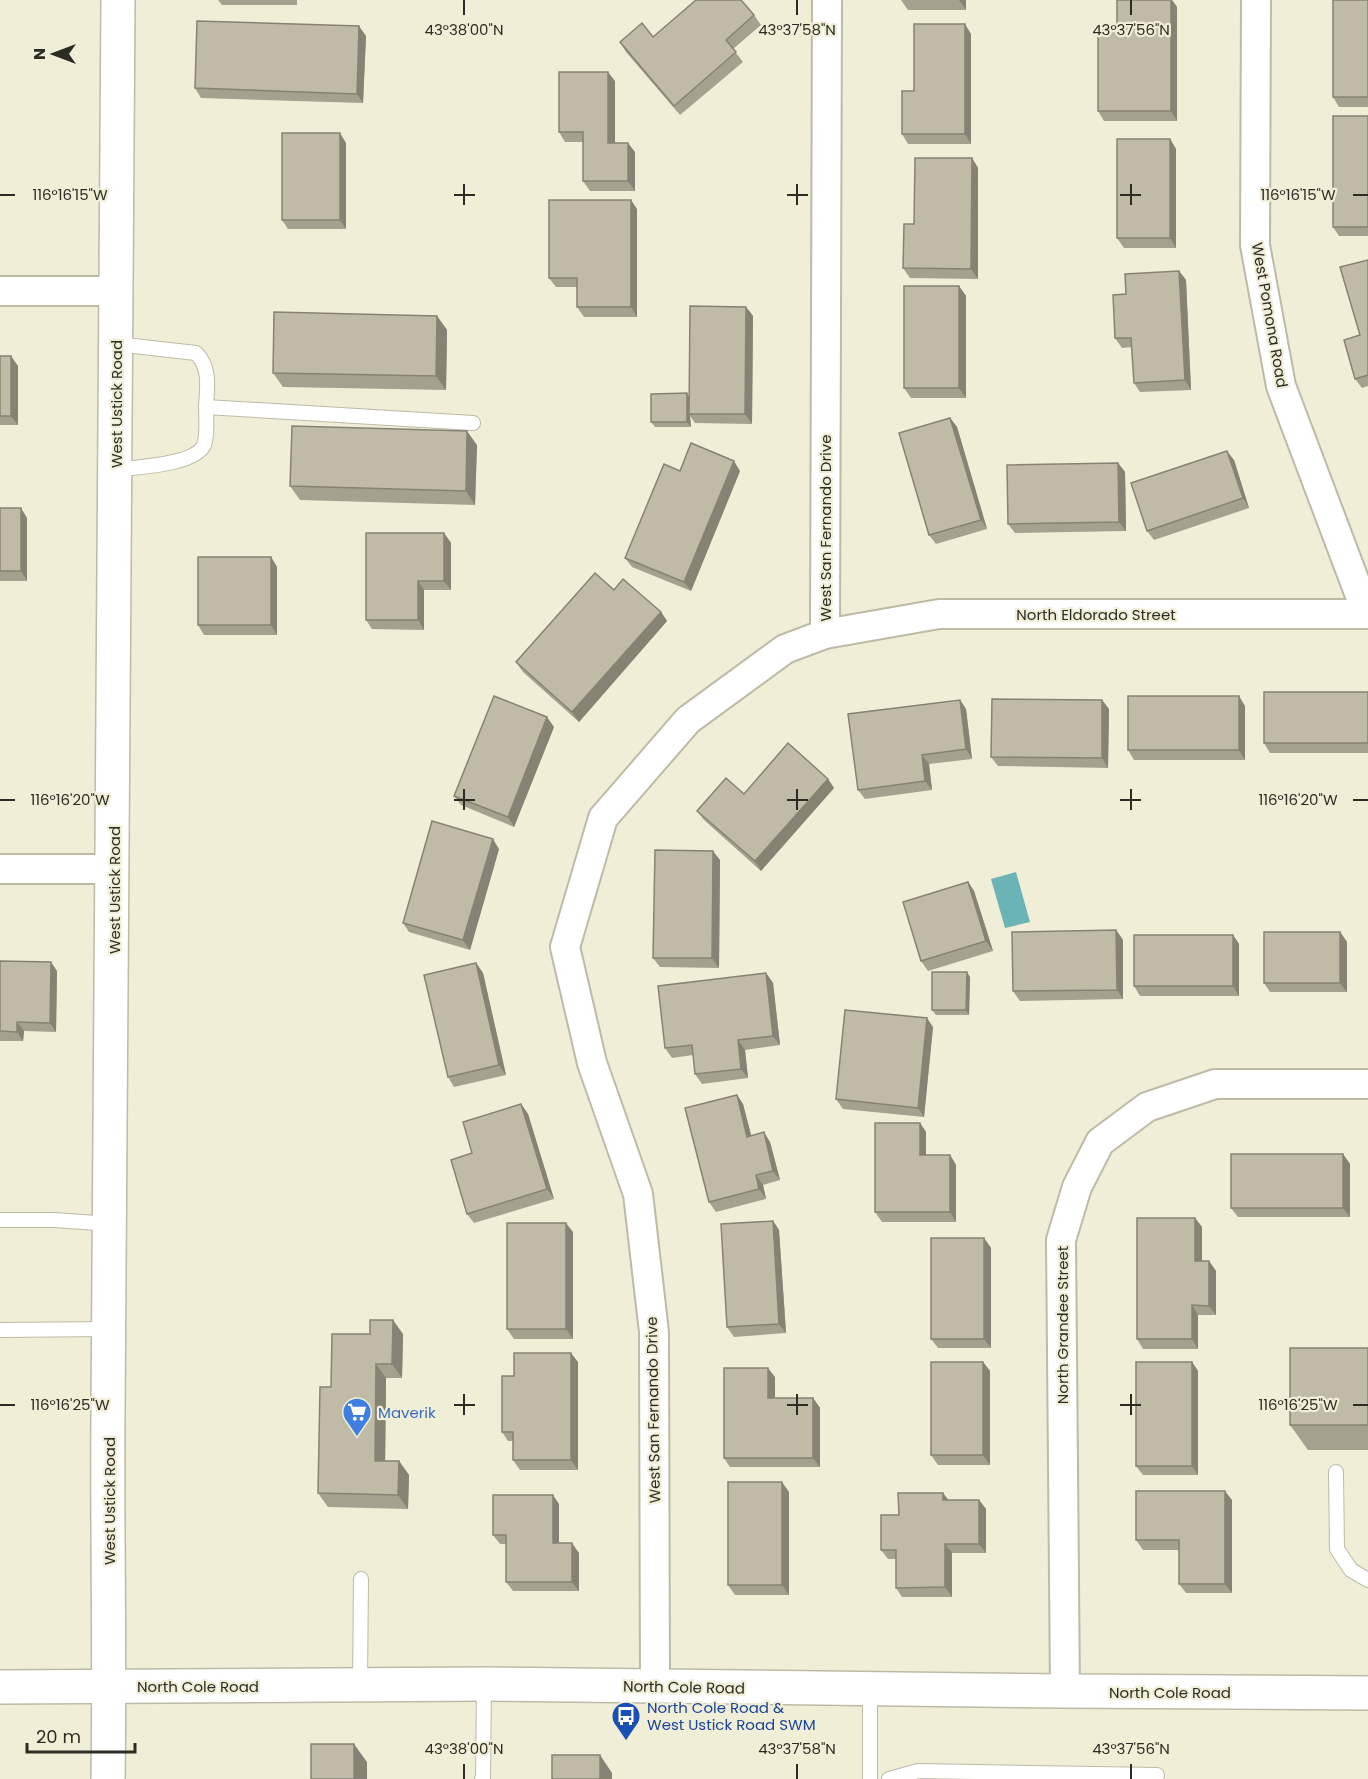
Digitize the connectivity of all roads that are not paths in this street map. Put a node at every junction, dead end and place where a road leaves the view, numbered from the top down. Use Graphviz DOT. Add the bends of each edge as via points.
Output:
graph roads {
  1 [pos="118,0"];
  2 [pos="827,0"];
  3 [pos="1256,0"];
  4 [pos="0,291"];
  5 [pos="117,291"];
  6 [pos="116,344"];
  7 [pos="206,407"];
  8 [pos="473,423"];
  9 [pos="116,470"];
  10 [pos="1368,614"];
  11 [pos="825,634"];
  12 [pos="0,868"];
  13 [pos="114,869"];
  14 [pos="1368,1084"];
  15 [pos="0,1220"];
  16 [pos="111,1224"];
  17 [pos="111,1329"];
  18 [pos="0,1330"];
  19 [pos="1336,1472"];
  20 [pos="361,1579"];
  21 [pos="1368,1580"];
  22 [pos="360,1684"];
  23 [pos="484,1684"];
  24 [pos="0,1687"];
  25 [pos="110,1687"];
  26 [pos="655,1687"];
  27 [pos="870,1689"];
  28 [pos="1065,1691"];
  29 [pos="1368,1693"];
  30 [pos="1157,1775"];
  31 [pos="108,1779"];
  32 [pos="482,1779"];
  33 [pos="870,1779"];
  34 [pos="889,1779"];
  1 -- 5 [label="main road, West Ustick Road"];
  2 -- 11 [label="street, West San Fernando Drive"];
  3 -- 10 [label="street, West Pomona Road" via="1257,256 1281,386"];
  4 -- 5 [label="street"];
  5 -- 6 [label="main road, West Ustick Road"];
  6 -- 7 [label="lane" via="196,353 206,368"];
  6 -- 9 [label="main road, West Ustick Road"];
  7 -- 8 [label="lane"];
  7 -- 9 [label="lane" via="204,444 194,456"];
  9 -- 13 [label="main road, West Ustick Road"];
  10 -- 11 [label="street, North Eldorado Street" via="939,614"];
  11 -- 26 [label="street, West San Fernando Drive" via="785,649 688,720 603,818 565,947 592,1063 638,1194 654,1332"];
  12 -- 13 [label="street"];
  13 -- 16 [label="main road, West Ustick Road"];
  14 -- 28 [label="street, North Grandee Street" via="1215,1084 1148,1107 1100,1142 1077,1187 1060,1240"];
  15 -- 16 [label="lane"];
  16 -- 17 [label="main road, West Ustick Road"];
  17 -- 18 [label="lane"];
  17 -- 25 [label="main road, West Ustick Road"];
  19 -- 21 [label="lane" via="1337,1549 1351,1570"];
  20 -- 22 [label="lane"];
  22 -- 23 [label="main road, North Cole Road"];
  22 -- 25 [label="main road, North Cole Road"];
  23 -- 26 [label="main road, North Cole Road"];
  23 -- 32 [label="lane"];
  24 -- 25 [label="main road, North Cole Road"];
  25 -- 31 [label="main road, West Ustick Road"];
  26 -- 27 [label="main road, North Cole Road"];
  27 -- 28 [label="main road, North Cole Road"];
  27 -- 33 [label="lane"];
  28 -- 29 [label="main road, North Cole Road"];
  30 -- 34 [label="lane" via="918,1771"];
}
